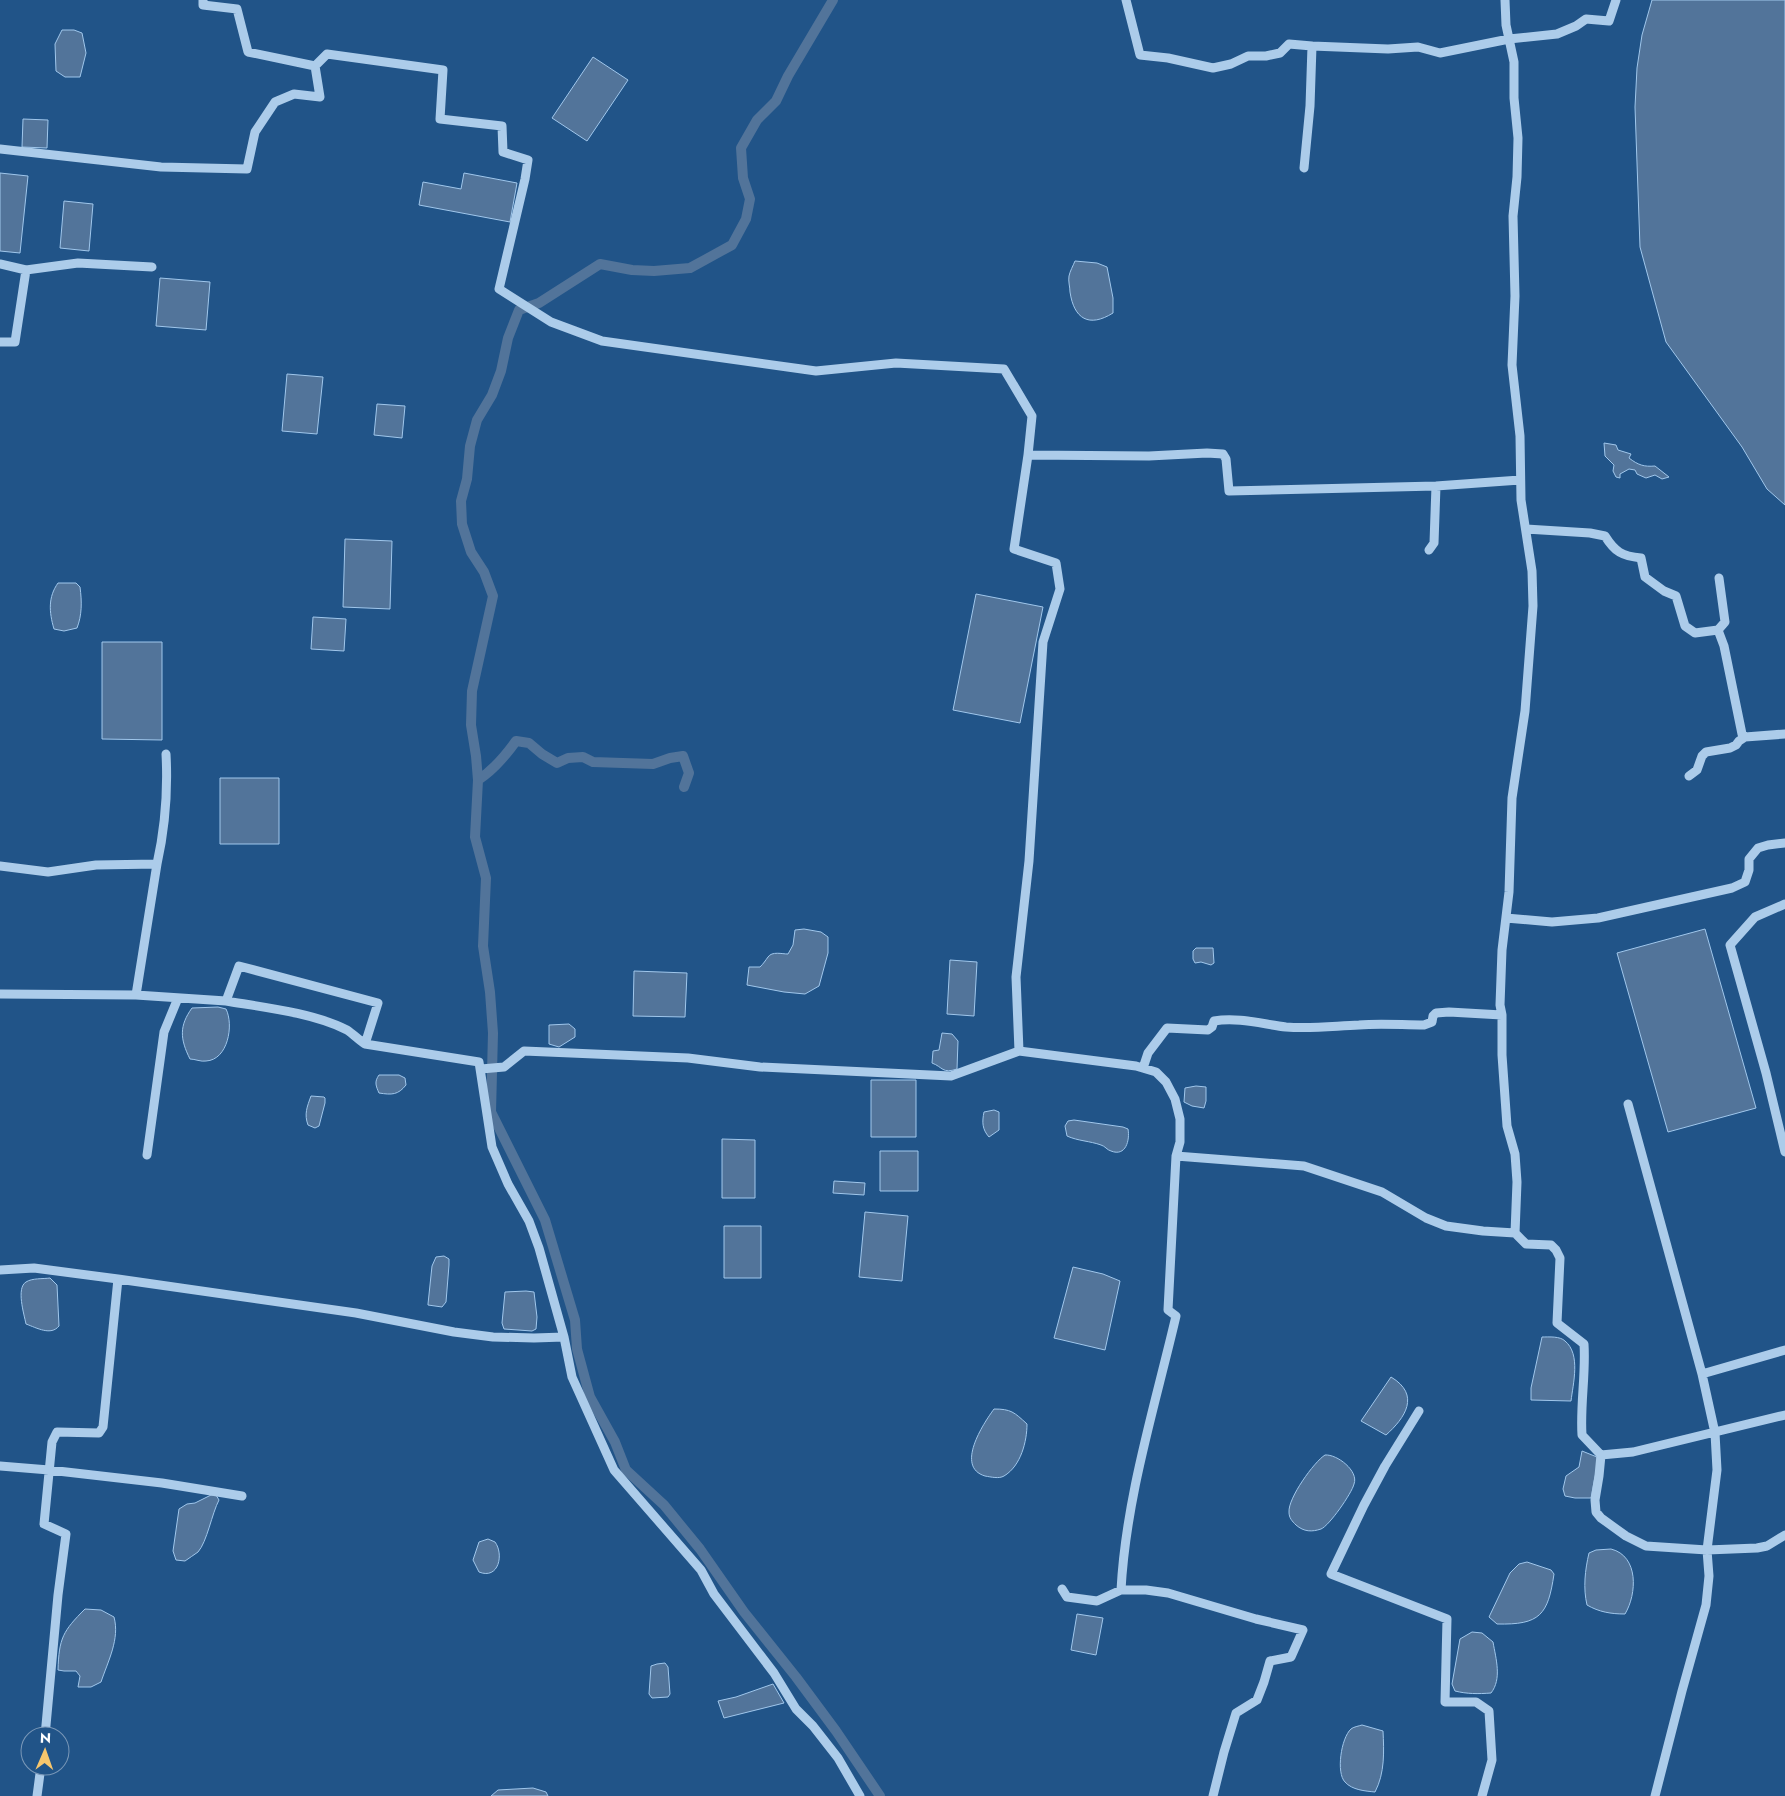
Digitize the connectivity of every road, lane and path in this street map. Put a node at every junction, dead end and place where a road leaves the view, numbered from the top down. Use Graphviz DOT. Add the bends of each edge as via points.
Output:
graph roads {
  1 [pos="204,0"];
  2 [pos="1126,0"];
  3 [pos="1505,0"];
  4 [pos="1616,0"];
  5 [pos="1509,39"];
  6 [pos="1312,46"];
  7 [pos="315,66"];
  8 [pos="0,148"];
  9 [pos="1304,168"];
  10 [pos="0,264"];
  11 [pos="152,267"];
  12 [pos="26,270"];
  13 [pos="0,342"];
  14 [pos="1028,455"];
  15 [pos="1520,480"];
  16 [pos="1436,486"];
  17 [pos="1526,528"];
  18 [pos="1429,550"];
  19 [pos="1719,578"];
  20 [pos="1718,630"];
  21 [pos="1785,734"];
  22 [pos="1745,737"];
  23 [pos="166,754"];
  24 [pos="1689,776"];
  25 [pos="1785,843"];
  26 [pos="158,864"];
  27 [pos="0,866"];
  28 [pos="1785,904"];
  29 [pos="1506,918"];
  30 [pos="0,994"];
  31 [pos="136,995"];
  32 [pos="178,998"];
  33 [pos="226,1002"];
  34 [pos="1502,1015"];
  35 [pos="365,1044"];
  36 [pos="1019,1051"];
  37 [pos="1143,1068"];
  38 [pos="481,1069"];
  39 [pos="1628,1104"];
  40 [pos="1785,1152"];
  41 [pos="147,1155"];
  42 [pos="1176,1156"];
  43 [pos="1515,1233"];
  44 [pos="0,1270"];
  45 [pos="118,1279"];
  46 [pos="564,1337"];
  47 [pos="1785,1350"];
  48 [pos="1702,1374"];
  49 [pos="1419,1411"];
  50 [pos="1785,1415"];
  51 [pos="1715,1432"];
  52 [pos="1601,1454"];
  53 [pos="0,1466"];
  54 [pos="49,1470"];
  55 [pos="242,1496"];
  56 [pos="1785,1535"];
  57 [pos="1707,1550"];
  58 [pos="1062,1589"];
  59 [pos="1121,1590"];
  60 [pos="45,1726"];
  61 [pos="40,1776"];
  62 [pos="38,1796"];
  63 [pos="860,1796"];
  64 [pos="1213,1796"];
  65 [pos="1482,1796"];
  66 [pos="1655,1796"];
  1 -- 7 [label="street" via="203,5 237,9 248,52"];
  2 -- 6 [label="street" via="1140,55 1213,68 1248,56 1280,53 1289,44"];
  3 -- 5 [label="street"];
  4 -- 5 [label="street" via="1610,21 1586,19 1558,34"];
  5 -- 6 [label="street" via="1440,54 1418,47"];
  5 -- 15 [label="street" via="1514,62 1518,138 1513,216 1515,296 1512,365 1520,436"];
  6 -- 9 [label="street"];
  7 -- 8 [label="street" via="320,97 294,94 275,102 255,132 247,169 161,167"];
  7 -- 14 [label="street" via="327,54 443,70 440,119 502,126 503,152 528,160 499,289 550,322 602,341 816,371 896,363 1004,370 1032,416"];
  10 -- 12 [label="street"];
  11 -- 12 [label="street" via="78,263"];
  12 -- 13 [label="street" via="15,342"];
  14 -- 16 [label="street" via="1218,453 1226,459 1229,491"];
  14 -- 36 [label="street" via="1014,550 1056,563 1060,589 1043,642 1029,861 1016,976"];
  15 -- 16 [label="street"];
  15 -- 17 [label="street"];
  16 -- 18 [label="street" via="1434,543"];
  17 -- 20 [label="street" via="1604,536 1613,549 1628,557 1641,558 1645,577 1676,596 1685,626 1695,633"];
  17 -- 29 [label="street" via="1534,606 1525,710 1512,798"];
  19 -- 20 [label="street" via="1725,622"];
  20 -- 22 [label="street"];
  21 -- 22 [label="street"];
  22 -- 24 [label="street" via="1730,748 1706,752 1697,770"];
  23 -- 26 [label="street" via="164,826"];
  25 -- 29 [label="street" via="1758,848 1750,859 1745,882 1732,888 1598,918 1552,922"];
  26 -- 27 [label="street" via="96,866 48,872"];
  26 -- 31 [label="street"];
  28 -- 40 [label="street" via="1755,917 1730,945"];
  29 -- 34 [label="street" via="1502,950"];
  30 -- 31 [label="street"];
  31 -- 32 [label="street"];
  32 -- 33 [label="street"];
  32 -- 41 [label="street" via="164,1032"];
  33 -- 35 [label="street" via="287,1012 328,1023"];
  33 -- 35 [label="street" via="239,966 378,1003"];
  34 -- 37 [label="street" via="1442,1012 1432,1016 1432,1022 1424,1026 1324,1028 1214,1021 1208,1030 1167,1028 1148,1053"];
  34 -- 43 [label="street" via="1507,1126 1515,1154 1517,1182"];
  35 -- 38 [label="street" via="479,1062"];
  36 -- 37 [label="street"];
  36 -- 38 [label="street" via="951,1076 760,1067 688,1058 524,1050 504,1067"];
  37 -- 42 [label="street" via="1156,1072 1175,1099 1180,1119"];
  38 -- 46 [label="street" via="492,1148 536,1239"];
  39 -- 48 [label="street"];
  42 -- 43 [label="street" via="1304,1166 1382,1192 1446,1226"];
  42 -- 59 [label="street" via="1168,1310 1176,1316 1141,1453 1122,1563"];
  43 -- 52 [label="street" via="1526,1244 1551,1245 1560,1258 1557,1323 1584,1344 1582,1435"];
  44 -- 45 [label="street" via="34,1268"];
  45 -- 46 [label="street" via="356,1313 454,1332 493,1337"];
  45 -- 54 [label="street" via="103,1426 99,1433 57,1432 52,1442"];
  46 -- 63 [label="street" via="572,1377 614,1470 700,1570 796,1709 814,1726 838,1758"];
  47 -- 48 [label="street"];
  48 -- 51 [label="street"];
  49 -- 65 [label="street" via="1368,1497 1331,1574 1448,1619 1445,1702 1476,1702 1488,1710 1492,1760"];
  50 -- 51 [label="street"];
  51 -- 52 [label="street" via="1633,1452"];
  51 -- 57 [label="street" via="1717,1470"];
  52 -- 57 [label="street" via="1595,1500 1596,1512 1602,1518 1646,1546"];
  53 -- 54 [label="street"];
  54 -- 55 [label="street"];
  54 -- 60 [label="street" via="44,1524 66,1534"];
  56 -- 57 [label="street" via="1758,1548"];
  57 -- 66 [label="street" via="1710,1576 1706,1605"];
  58 -- 59 [label="street" via="1067,1597 1097,1601"];
  59 -- 64 [label="street" via="1168,1593 1303,1630 1292,1657 1270,1661 1257,1700 1236,1714"];
  61 -- 62 [label="street"];
}
